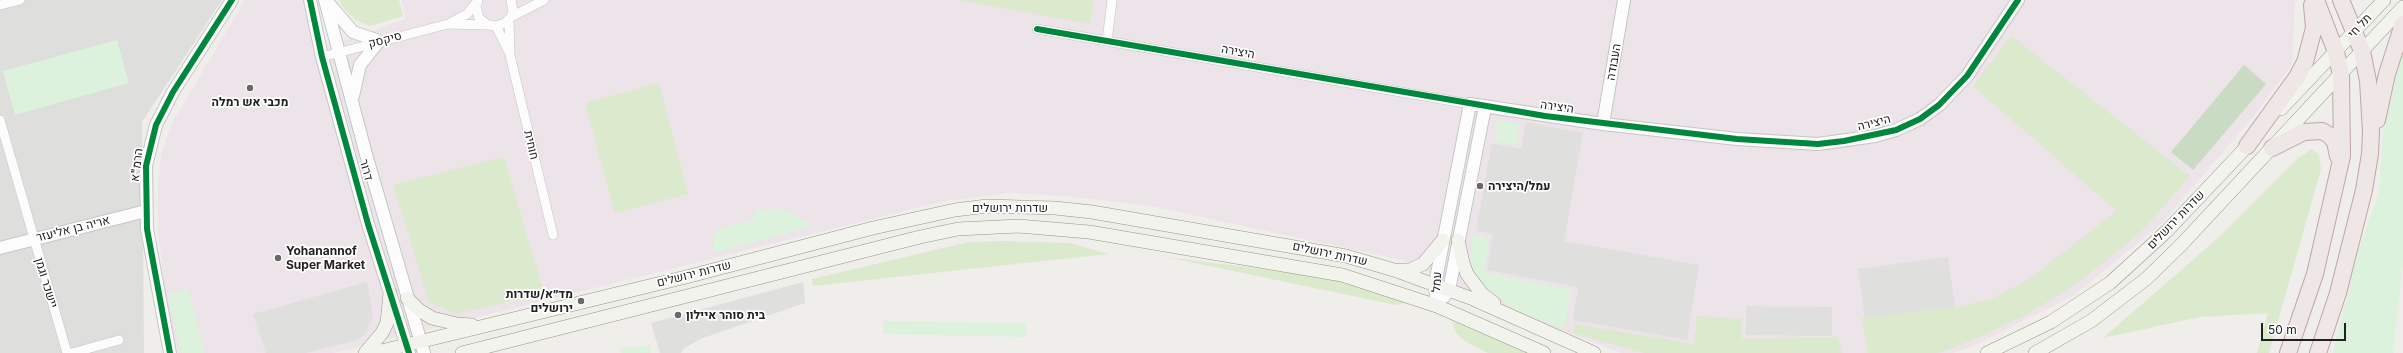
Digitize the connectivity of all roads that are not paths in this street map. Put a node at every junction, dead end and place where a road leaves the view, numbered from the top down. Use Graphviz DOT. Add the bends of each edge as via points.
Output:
graph roads {
  1 [pos="20,0"];
  2 [pos="232,0"];
  3 [pos="310,0"];
  4 [pos="325,0"];
  5 [pos="512,0"];
  6 [pos="544,0"];
  7 [pos="1112,0"];
  8 [pos="1624,0"];
  9 [pos="2018,0"];
  10 [pos="2311,0"];
  11 [pos="2316,0"];
  12 [pos="2341,0"];
  13 [pos="2384,0"];
  14 [pos="477,1"];
  15 [pos="0,6"];
  16 [pos="2403,7"];
  17 [pos="510,18"];
  18 [pos="448,24"];
  19 [pos="2403,24"];
  20 [pos="492,25"];
  21 [pos="1037,29"];
  22 [pos="2355,31"];
  23 [pos="379,41"];
  24 [pos="1107,41"];
  25 [pos="2362,51"];
  26 [pos="339,52"];
  27 [pos="2336,52"];
  28 [pos="510,55"];
  29 [pos="322,57"];
  30 [pos="2341,76"];
  31 [pos="1470,104"];
  32 [pos="353,105"];
  33 [pos="1485,107"];
  34 [pos="0,121"];
  35 [pos="1603,124"];
  36 [pos="2247,146"];
  37 [pos="2272,148"];
  38 [pos="2368,169"];
  39 [pos="2339,176"];
  40 [pos="146,211"];
  41 [pos="553,235"];
  42 [pos="33,239"];
  43 [pos="1443,240"];
  44 [pos="1458,240"];
  45 [pos="0,248"];
  46 [pos="1394,270"];
  47 [pos="1434,284"];
  48 [pos="1449,290"];
  49 [pos="390,293"];
  50 [pos="407,298"];
  51 [pos="1437,306"];
  52 [pos="1513,317"];
  53 [pos="481,325"];
  54 [pos="119,340"];
  55 [pos="422,347"];
  56 [pos="407,349"];
  57 [pos="465,352"];
  58 [pos="67,353"];
  59 [pos="72,353"];
  60 [pos="170,353"];
  61 [pos="365,353"];
  62 [pos="373,353"];
  63 [pos="1544,353"];
  64 [pos="1594,353"];
  65 [pos="1987,353"];
  66 [pos="2035,353"];
  67 [pos="2288,353"];
  68 [pos="2318,353"];
  1 -- 15 [label="street"];
  2 -- 40 [label="street, הרמ\"א" via="173,92 156,125 146,166"];
  3 -- 29 [label="street, דרור"];
  4 -- 23 [label="street" via="353,32"];
  4 -- 26 [label="street, דרור"];
  5 -- 17 [label="street, חוחית" via="513,11"];
  6 -- 17 [label="street"];
  7 -- 24 [label="street"];
  8 -- 35 [label="street, העבודה"];
  9 -- 35 [label="street, היצירה" via="1954,91 1920,119 1896,130 1818,144 1737,139"];
  10 -- 36 [label="highway" via="2314,28 2306,62"];
  11 -- 27 [label="highway"];
  12 -- 22 [label="highway"];
  13 -- 22 [label="main road, תל חי"];
  14 -- 18 [label="street, סיקסק" via="467,14"];
  14 -- 20 [label="street, חוחית" via="477,13"];
  16 -- 25 [label="main road, תל חי"];
  17 -- 20 [label="street"];
  17 -- 28 [label="street, חוחית"];
  18 -- 20 [label="street, סיקסק"];
  18 -- 23 [label="street, סיקסק"];
  19 -- 38 [label="highway" via="2380,104"];
  20 -- 28 [label="street, חוחית"];
  21 -- 24 [label="street, היצירה"];
  22 -- 25 [label="highway"];
  22 -- 27 [label="main road, תל חי"];
  23 -- 26 [label="street, סיקסק"];
  23 -- 32 [label="street" via="360,65"];
  24 -- 31 [label="street, היצירה"];
  25 -- 30 [label="main road, שדרות ירושלים"];
  25 -- 38 [label="highway" via="2370,110"];
  26 -- 29 [label="street, סיקסק"];
  26 -- 32 [label="street, דרור"];
  27 -- 30 [label="highway"];
  27 -- 36 [label="main road, שדרות ירושלים"];
  28 -- 41 [label="street, חוחית"];
  29 -- 49 [label="street, דרור"];
  30 -- 37 [label="main road, שדרות ירושלים"];
  30 -- 39 [label="highway" via="2343,128"];
  31 -- 33 [label="street, היצירה"];
  31 -- 43 [label="street, עמל"];
  32 -- 50 [label="street, דרור"];
  33 -- 35 [label="street, היצירה"];
  33 -- 44 [label="street, עמל"];
  34 -- 42 [label="street, יישכר וגמן"];
  36 -- 65 [label="main road, שדרות ירושלים" via="2167,231 2110,283 2051,322"];
  37 -- 39 [label="highway" via="2304,132 2322,131 2330,135 2335,142"];
  37 -- 66 [label="main road, שדרות ירושלים" via="2181,245 2146,278 2091,322"];
  38 -- 68 [label="highway" via="2338,293"];
  39 -- 67 [label="highway" via="2315,274"];
  40 -- 42 [label="street, אריה בן אליעזר"];
  40 -- 60 [label="street, הרמ\"א" via="147,229"];
  42 -- 45 [label="street, אריה בן אליעזר"];
  42 -- 58 [label="street, יישכר וגמן"];
  43 -- 46 [label="main road" via="1428,260 1417,268"];
  43 -- 47 [label="street, עמל"];
  44 -- 48 [label="street, עמל"];
  44 -- 52 [label="main road" via="1462,263 1473,284"];
  46 -- 47 [label="main road, שדרות ירושלים"];
  46 -- 53 [label="main road, שדרות ירושלים" via="1308,248 1092,212 987,206 880,226 686,277"];
  47 -- 48 [label="main road, שדרות ירושלים"];
  47 -- 51 [label="street, עמל"];
  48 -- 51 [label="street, עמל"];
  48 -- 52 [label="main road, שדרות ירושלים"];
  49 -- 56 [label="street, דרור"];
  49 -- 61 [label="main road" via="385,328 374,345"];
  50 -- 53 [label="main road" via="432,318 456,324"];
  50 -- 55 [label="street, דרור"];
  51 -- 57 [label="main road, שדרות ירושלים" via="1376,285 1305,268 1089,232 988,226 958,229 877,247"];
  51 -- 63 [label="main road, שדרות ירושלים"];
  52 -- 64 [label="main road, שדרות ירושלים"];
  53 -- 55 [label="main road, שדרות ירושלים"];
  54 -- 59 [label="street"];
  55 -- 56 [label="main road, שדרות ירושלים"];
  56 -- 62 [label="main road, שדרות ירושלים"];
}
